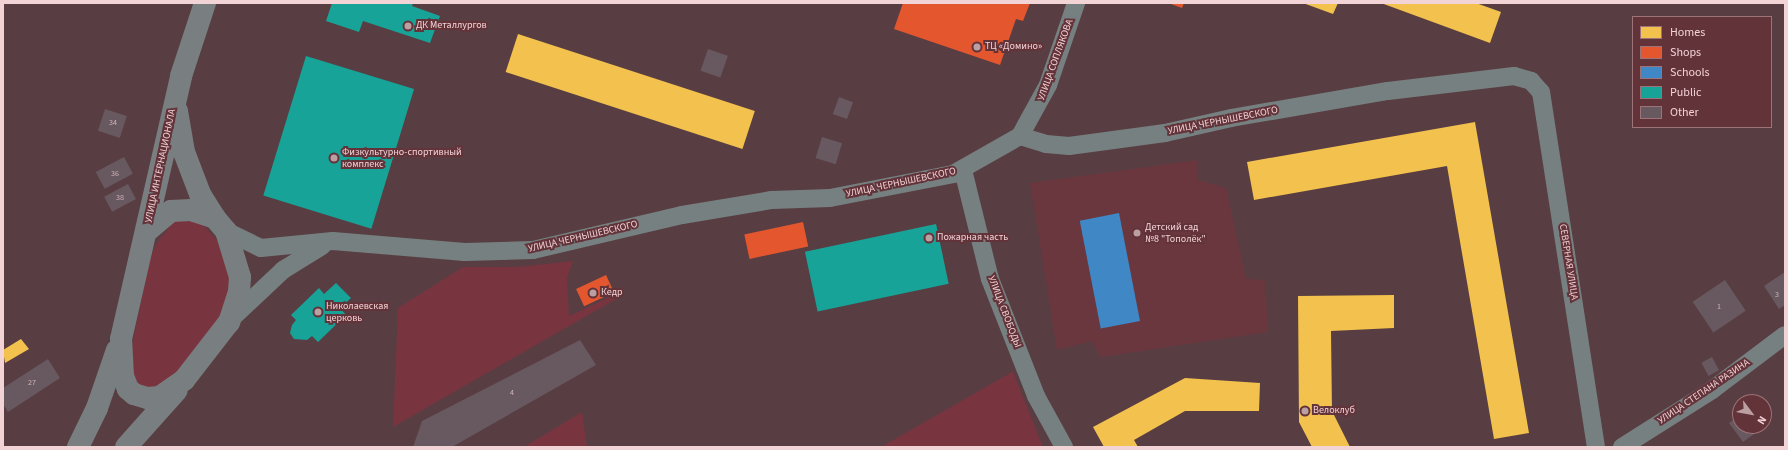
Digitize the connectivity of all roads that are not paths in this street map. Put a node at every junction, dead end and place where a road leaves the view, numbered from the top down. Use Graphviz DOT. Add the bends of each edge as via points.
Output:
graph roads {
  1 [pos="205,3"];
  2 [pos="1076,3"];
  3 [pos="1530,81"];
  4 [pos="175,100"];
  5 [pos="1020,136"];
  6 [pos="963,170"];
  7 [pos="221,224"];
  8 [pos="147,231"];
  9 [pos="333,241"];
  10 [pos="229,322"];
  11 [pos="1785,335"];
  12 [pos="121,339"];
  13 [pos="184,380"];
  14 [pos="78,447"];
  15 [pos="126,447"];
  16 [pos="1064,447"];
  17 [pos="1596,447"];
  18 [pos="1622,447"];
  1 -- 4 [label="main road, УЛИЦА ИНТЕРНАЦИОНАЛА"];
  2 -- 5 [label="street, УЛИЦА СОПЛЯКОВА" via="1048,85"];
  3 -- 5 [label="street, УЛИЦА ЧЕРНЫШЕВСКОГО" via="1514,76 1388,91 1231,118 1165,133 1069,146 1046,144"];
  3 -- 17 [label="street, СЕВЕРНАЯ УЛИЦА" via="1541,92"];
  4 -- 7 [label="main road, УЛИЦА ИНТЕРНАЦИОНАЛА" via="184,152 200,194"];
  4 -- 8 [label="main road, УЛИЦА ИНТЕРНАЦИОНАЛА"];
  5 -- 6 [label="street, УЛИЦА ЧЕРНЫШЕВСКОГО"];
  6 -- 9 [label="street, УЛИЦА ЧЕРНЫШЕВСКОГО" via="903,185 830,198 772,200 682,215 533,250 465,252"];
  6 -- 16 [label="street, УЛИЦА СВОБОДЫ" via="990,279 1036,396"];
  7 -- 8 [label="main road" via="191,210 171,211"];
  7 -- 9 [label="street, УЛИЦА ЧЕРНЫШЕВСКОГО" via="261,248"];
  7 -- 10 [label="main road, УЛИЦА ИНТЕРНАЦИОНАЛА" via="240,276 239,292"];
  8 -- 12 [label="main road, УЛИЦА ИНТЕРНАЦИОНАЛА"];
  9 -- 10 [label="street" via="283,270"];
  10 -- 13 [label="main road, УЛИЦА ИНТЕРНАЦИОНАЛА"];
  11 -- 18 [label="street, УЛИЦА СТЕПАНА РАЗИНА" via="1712,390"];
  12 -- 13 [label="main road" via="123,376 128,389 134,394 147,398 160,397"];
  12 -- 14 [label="main road" via="97,408"];
  13 -- 15 [label="main road"];
}
